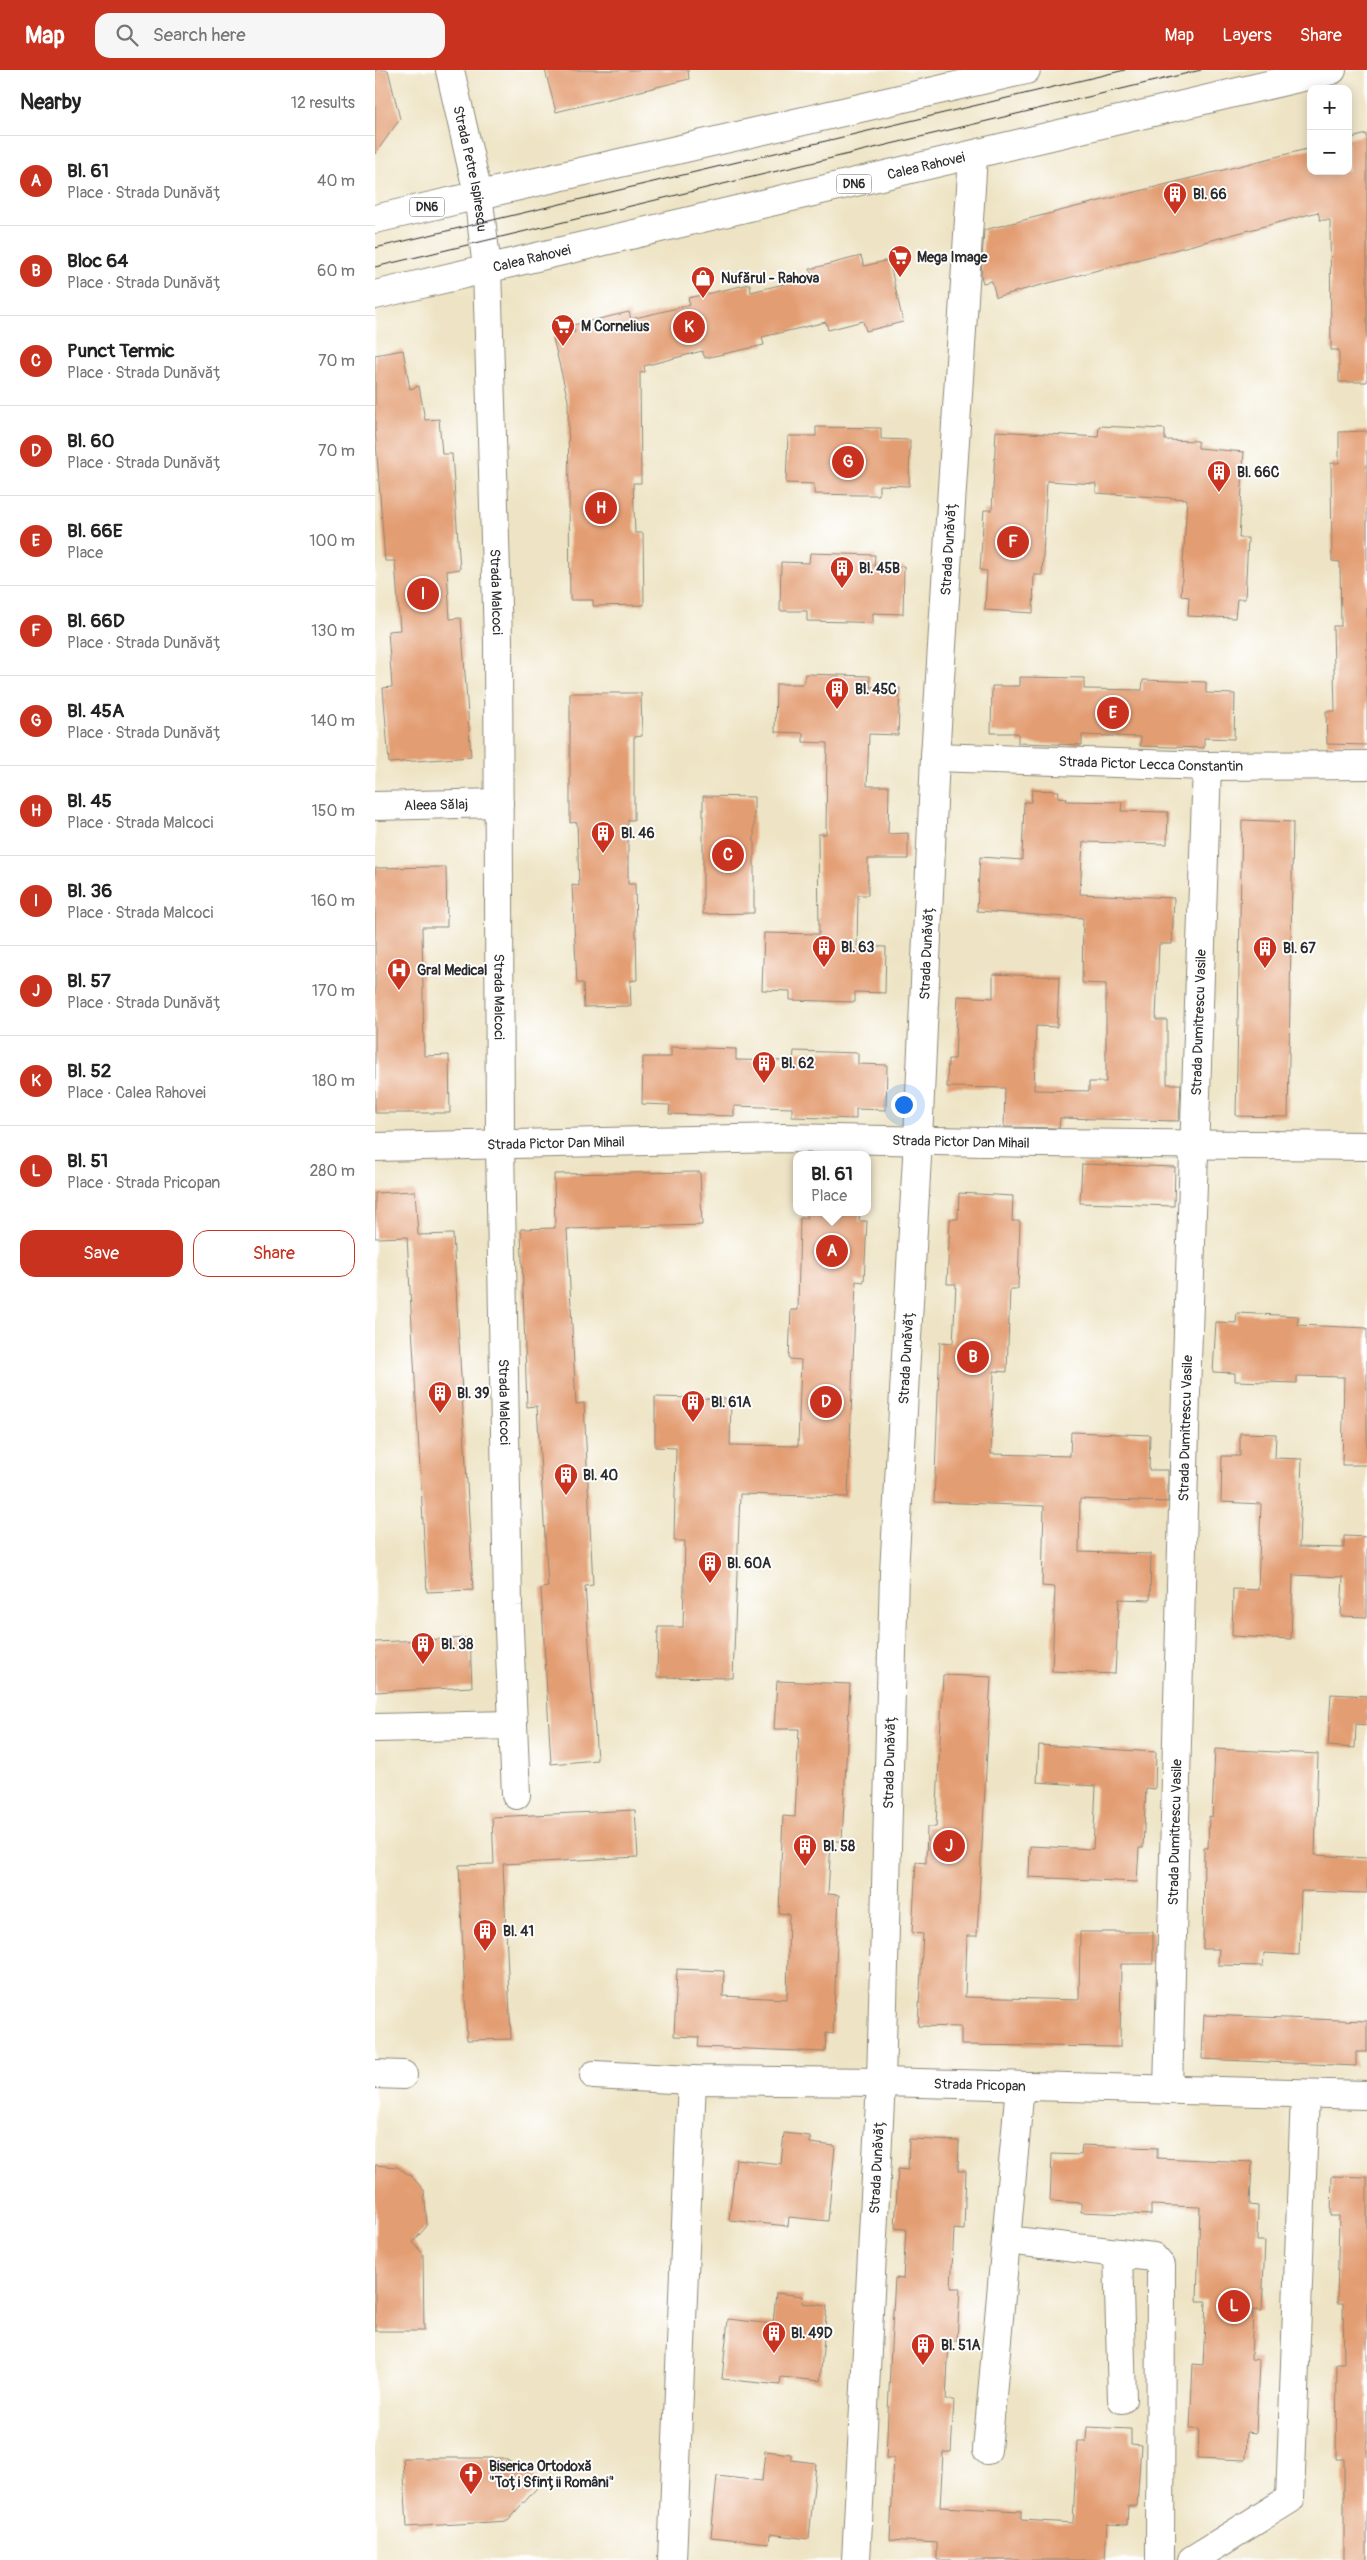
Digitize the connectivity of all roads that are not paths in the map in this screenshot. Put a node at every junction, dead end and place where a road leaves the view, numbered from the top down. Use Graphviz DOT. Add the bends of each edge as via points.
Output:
graph roads {
  1 [pos="450,70"];
  2 [pos="1026,70"];
  3 [pos="1332,70"];
  4 [pos="973,156"];
  5 [pos="479,194"];
  6 [pos="375,220"];
  7 [pos="487,268"];
  8 [pos="375,295"];
  9 [pos="935,757"];
  10 [pos="1367,765"];
  11 [pos="1207,766"];
  12 [pos="499,802"];
  13 [pos="375,806"];
  14 [pos="918,1139"];
  15 [pos="500,1143"];
  16 [pos="1195,1145"];
  17 [pos="1367,1146"];
  18 [pos="375,1147"];
  19 [pos="512,1725"];
  20 [pos="375,1728"];
  21 [pos="516,1795"];
  22 [pos="375,2074"];
  23 [pos="403,2075"];
  24 [pos="594,2075"];
  25 [pos="692,2080"];
  26 [pos="881,2082"];
  27 [pos="1020,2086"];
  28 [pos="1168,2090"];
  29 [pos="1305,2094"];
  30 [pos="1367,2095"];
  31 [pos="1006,2240"];
  32 [pos="1118,2252"];
  33 [pos="1122,2400"];
  34 [pos="987,2450"];
  35 [pos="672,2560"];
  36 [pos="856,2560"];
  37 [pos="1159,2560"];
  38 [pos="1192,2560"];
  1 -- 5 [label="street, Strada Petre Ispirescu"];
  2 -- 5 [label="street, DN6"];
  3 -- 4 [label="street, Calea Rahovei / DN6"];
  4 -- 7 [label="street, Calea Rahovei / DN6"];
  4 -- 9 [label="street, Strada Dunăvăț"];
  5 -- 6 [label="street, DN6"];
  5 -- 7 [label="street, Strada Petre Ispirescu"];
  7 -- 8 [label="street, Calea Rahovei / DN6"];
  7 -- 12 [label="street, Strada Malcoci" via="498,641"];
  9 -- 11 [label="street, Strada Pictor Lecca Constantin"];
  9 -- 14 [label="street, Strada Dunăvăț"];
  10 -- 11 [label="street, Strada Pictor Lecca Constantin"];
  11 -- 16 [label="street, Strada Dumitrescu Vasile"];
  12 -- 13 [label="street, Aleea Sălaj"];
  12 -- 15 [label="street, Strada Malcoci"];
  14 -- 15 [label="street, Strada Pictor Dan Mihail"];
  14 -- 16 [label="street, Strada Pictor Dan Mihail"];
  14 -- 26 [label="street, Strada Dunăvăț" via="894,1573"];
  15 -- 18 [label="street, Strada Pictor Dan Mihail"];
  15 -- 19 [label="street, Strada Malcoci"];
  16 -- 17 [label="street, Strada Pictor Dan Mihail"];
  16 -- 28 [label="street, Strada Dumitrescu Vasile"];
  19 -- 20 [label="street"];
  19 -- 21 [label="street, Strada Malcoci"];
  22 -- 23 [label="street"];
  24 -- 25 [label="street, Strada Pricopan"];
  25 -- 26 [label="street, Strada Pricopan"];
  25 -- 35 [label="street"];
  26 -- 27 [label="street, Strada Pricopan"];
  26 -- 36 [label="street, Strada Dunăvăț"];
  27 -- 28 [label="street, Strada Pricopan"];
  27 -- 31 [label="street"];
  28 -- 29 [label="street, Strada Pricopan"];
  29 -- 30 [label="street, Strada Pricopan"];
  29 -- 38 [label="street" via="1290,2499"];
  31 -- 32 [label="street"];
  31 -- 34 [label="street"];
  32 -- 33 [label="street"];
  32 -- 37 [label="street" via="1153,2257 1161,2266"];
}
